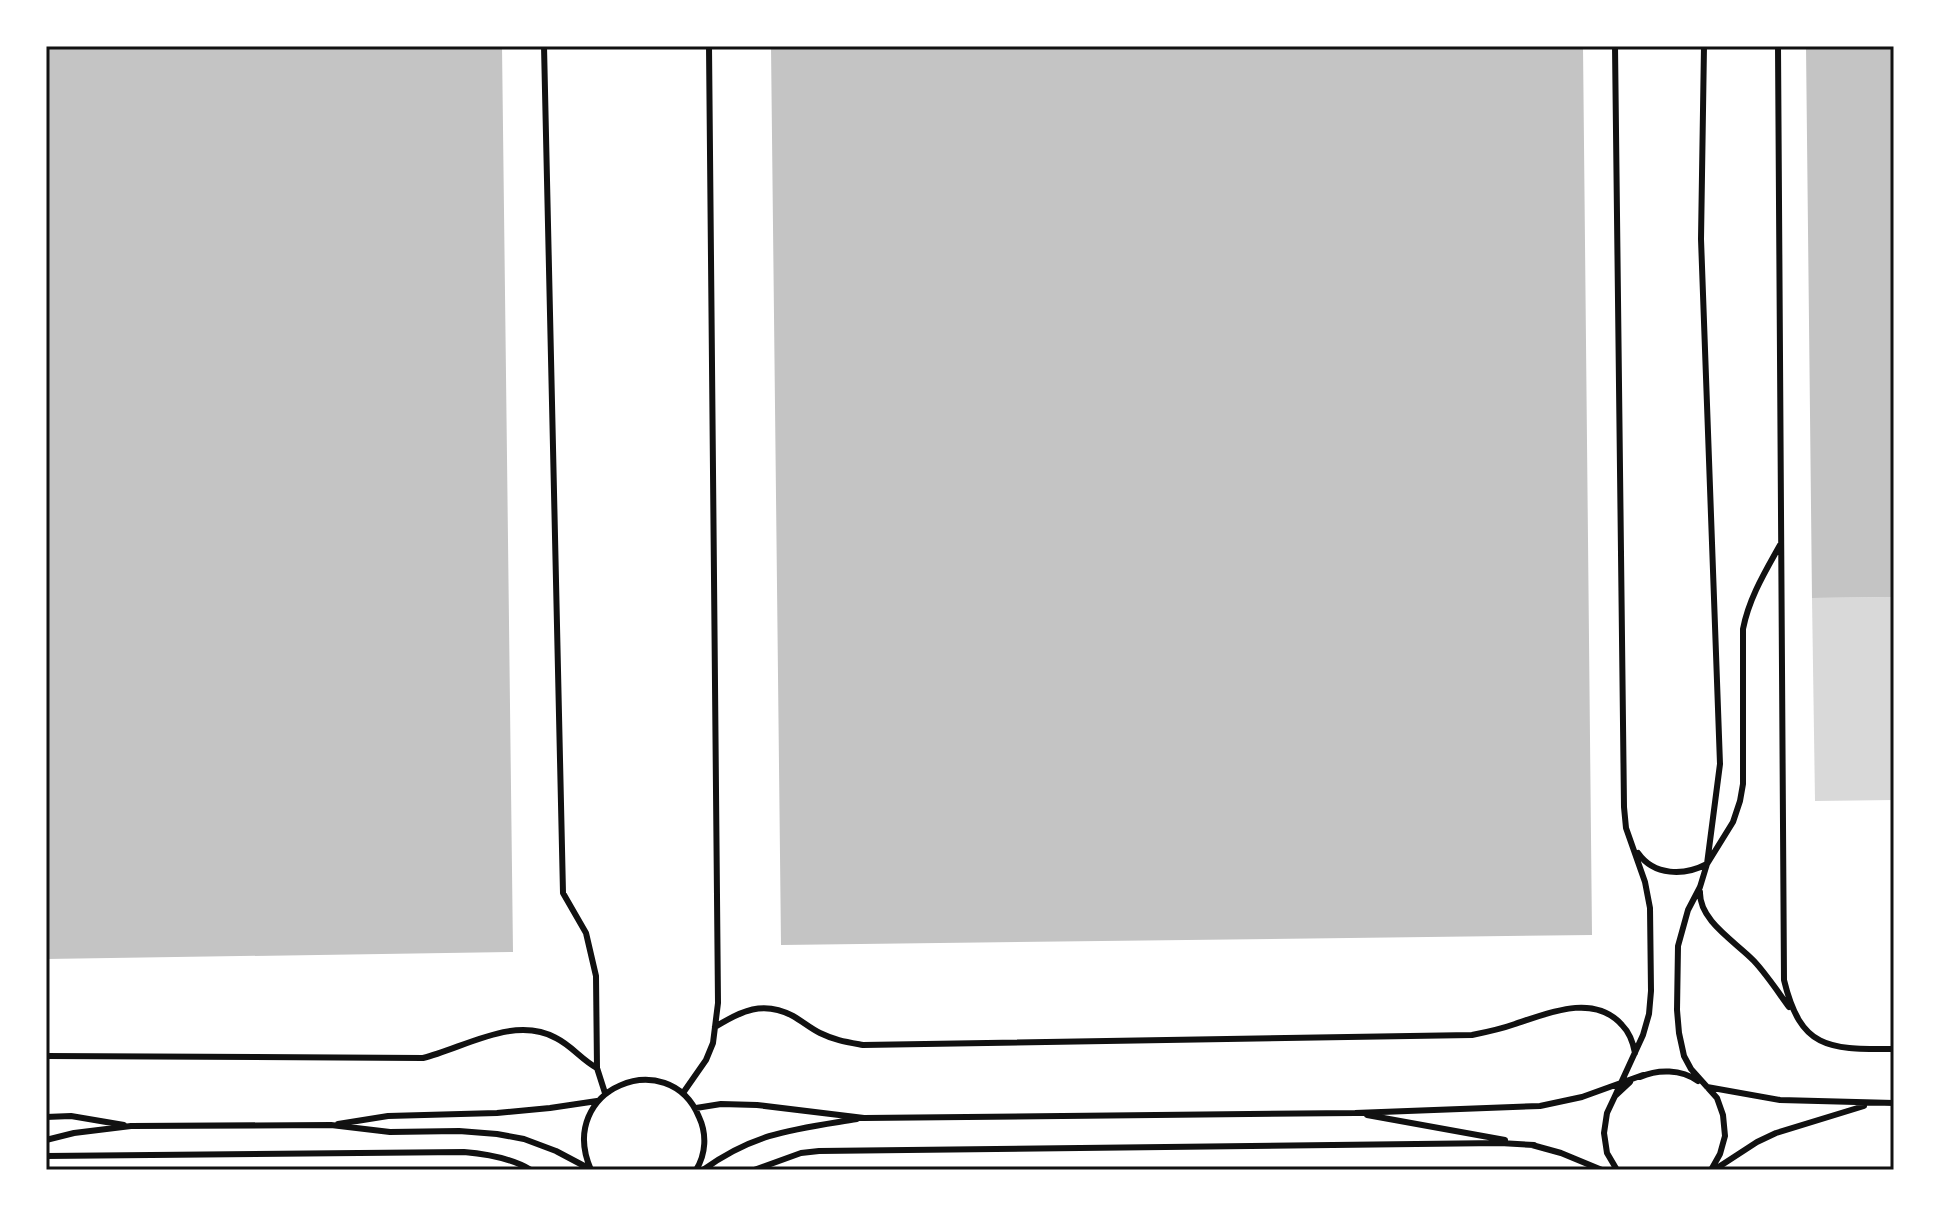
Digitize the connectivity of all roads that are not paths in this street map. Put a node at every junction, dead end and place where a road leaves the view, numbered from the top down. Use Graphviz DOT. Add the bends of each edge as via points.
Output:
graph roads {
  1 [pos="544,46"];
  2 [pos="709,46"];
  3 [pos="1615,46"];
  4 [pos="1704,46"];
  5 [pos="1778,46"];
  6 [pos="1781,542"];
  7 [pos="1634,847"];
  8 [pos="1707,864"];
  9 [pos="1700,887"];
  10 [pos="1799,1020"];
  11 [pos="715,1027"];
  12 [pos="1894,1049"];
  13 [pos="1635,1054"];
  14 [pos="46,1056"];
  15 [pos="597,1068"];
  16 [pos="1643,1075"];
  17 [pos="1621,1083"];
  18 [pos="1706,1086"];
  19 [pos="605,1093"];
  20 [pos="683,1093"];
  21 [pos="1615,1096"];
  22 [pos="597,1101"];
  23 [pos="1894,1103"];
  24 [pos="1872,1104"];
  25 [pos="696,1108"];
  26 [pos="1355,1113"];
  27 [pos="46,1117"];
  28 [pos="864,1118"];
  29 [pos="331,1125"];
  30 [pos="131,1126"];
  31 [pos="46,1140"];
  32 [pos="1534,1145"];
  33 [pos="46,1156"];
  34 [pos="590,1169"];
  35 [pos="531,1170"];
  36 [pos="696,1170"];
  37 [pos="703,1170"];
  38 [pos="754,1170"];
  39 [pos="1602,1170"];
  40 [pos="1617,1170"];
  41 [pos="1712,1170"];
  1 -- 15 [label="lane" via="563,893 586,933 596,976"];
  2 -- 11 [label="lane"];
  3 -- 7 [label="lane" via="1624,807"];
  4 -- 8 [label="lane" via="1701,239 1720,764"];
  5 -- 6 [label="lane"];
  6 -- 8 [label="lane" via="1746,612 1743,784 1733,822"];
  6 -- 10 [label="lane" via="1784,980"];
  7 -- 8 [label="lane" via="1661,870 1686,872"];
  7 -- 13 [label="lane" via="1650,908 1651,991"];
  8 -- 9 [label="lane"];
  9 -- 10 [label="lane" via="1708,916 1754,962"];
  9 -- 18 [label="lane" via="1678,946 1677,1010 1684,1056"];
  10 -- 12 [label="lane" via="1830,1046"];
  11 -- 13 [label="lane" via="748,1009 763,1008 791,1014 836,1040 863,1045 1472,1035 1580,1007 1618,1020 1632,1038"];
  11 -- 20 [label="lane" via="706,1060"];
  13 -- 17 [label="lane"];
  14 -- 15 [label="lane" via="423,1058 500,1032 538,1031 554,1036"];
  15 -- 19 [label="lane"];
  16 -- 17 [label="lane"];
  16 -- 18 [label="lane" via="1675,1072"];
  16 -- 21 [label="lane"];
  17 -- 21 [label="lane"];
  17 -- 26 [label="lane" via="1540,1106"];
  18 -- 24 [label="lane" via="1780,1100"];
  18 -- 41 [label="lane" via="1717,1098 1725,1136"];
  19 -- 20 [label="lane" via="644,1079"];
  19 -- 22 [label="lane"];
  20 -- 25 [label="lane"];
  21 -- 40 [label="lane" via="1604,1133"];
  22 -- 29 [label="lane"];
  22 -- 34 [label="lane" via="583,1134"];
  23 -- 24 [label="lane"];
  24 -- 41 [label="lane" via="1776,1133"];
  25 -- 28 [label="lane" via="757,1105"];
  25 -- 36 [label="lane" via="705,1145"];
  26 -- 28 [label="lane"];
  26 -- 32 [label="lane"];
  27 -- 30 [label="lane"];
  28 -- 37 [label="lane" via="778,1132 737,1148"];
  29 -- 30 [label="lane"];
  29 -- 34 [label="lane" via="497,1134 546,1147"];
  30 -- 31 [label="lane"];
  32 -- 38 [label="lane" via="819,1151"];
  32 -- 39 [label="lane"];
  33 -- 35 [label="lane" via="464,1152 507,1159"];
}
